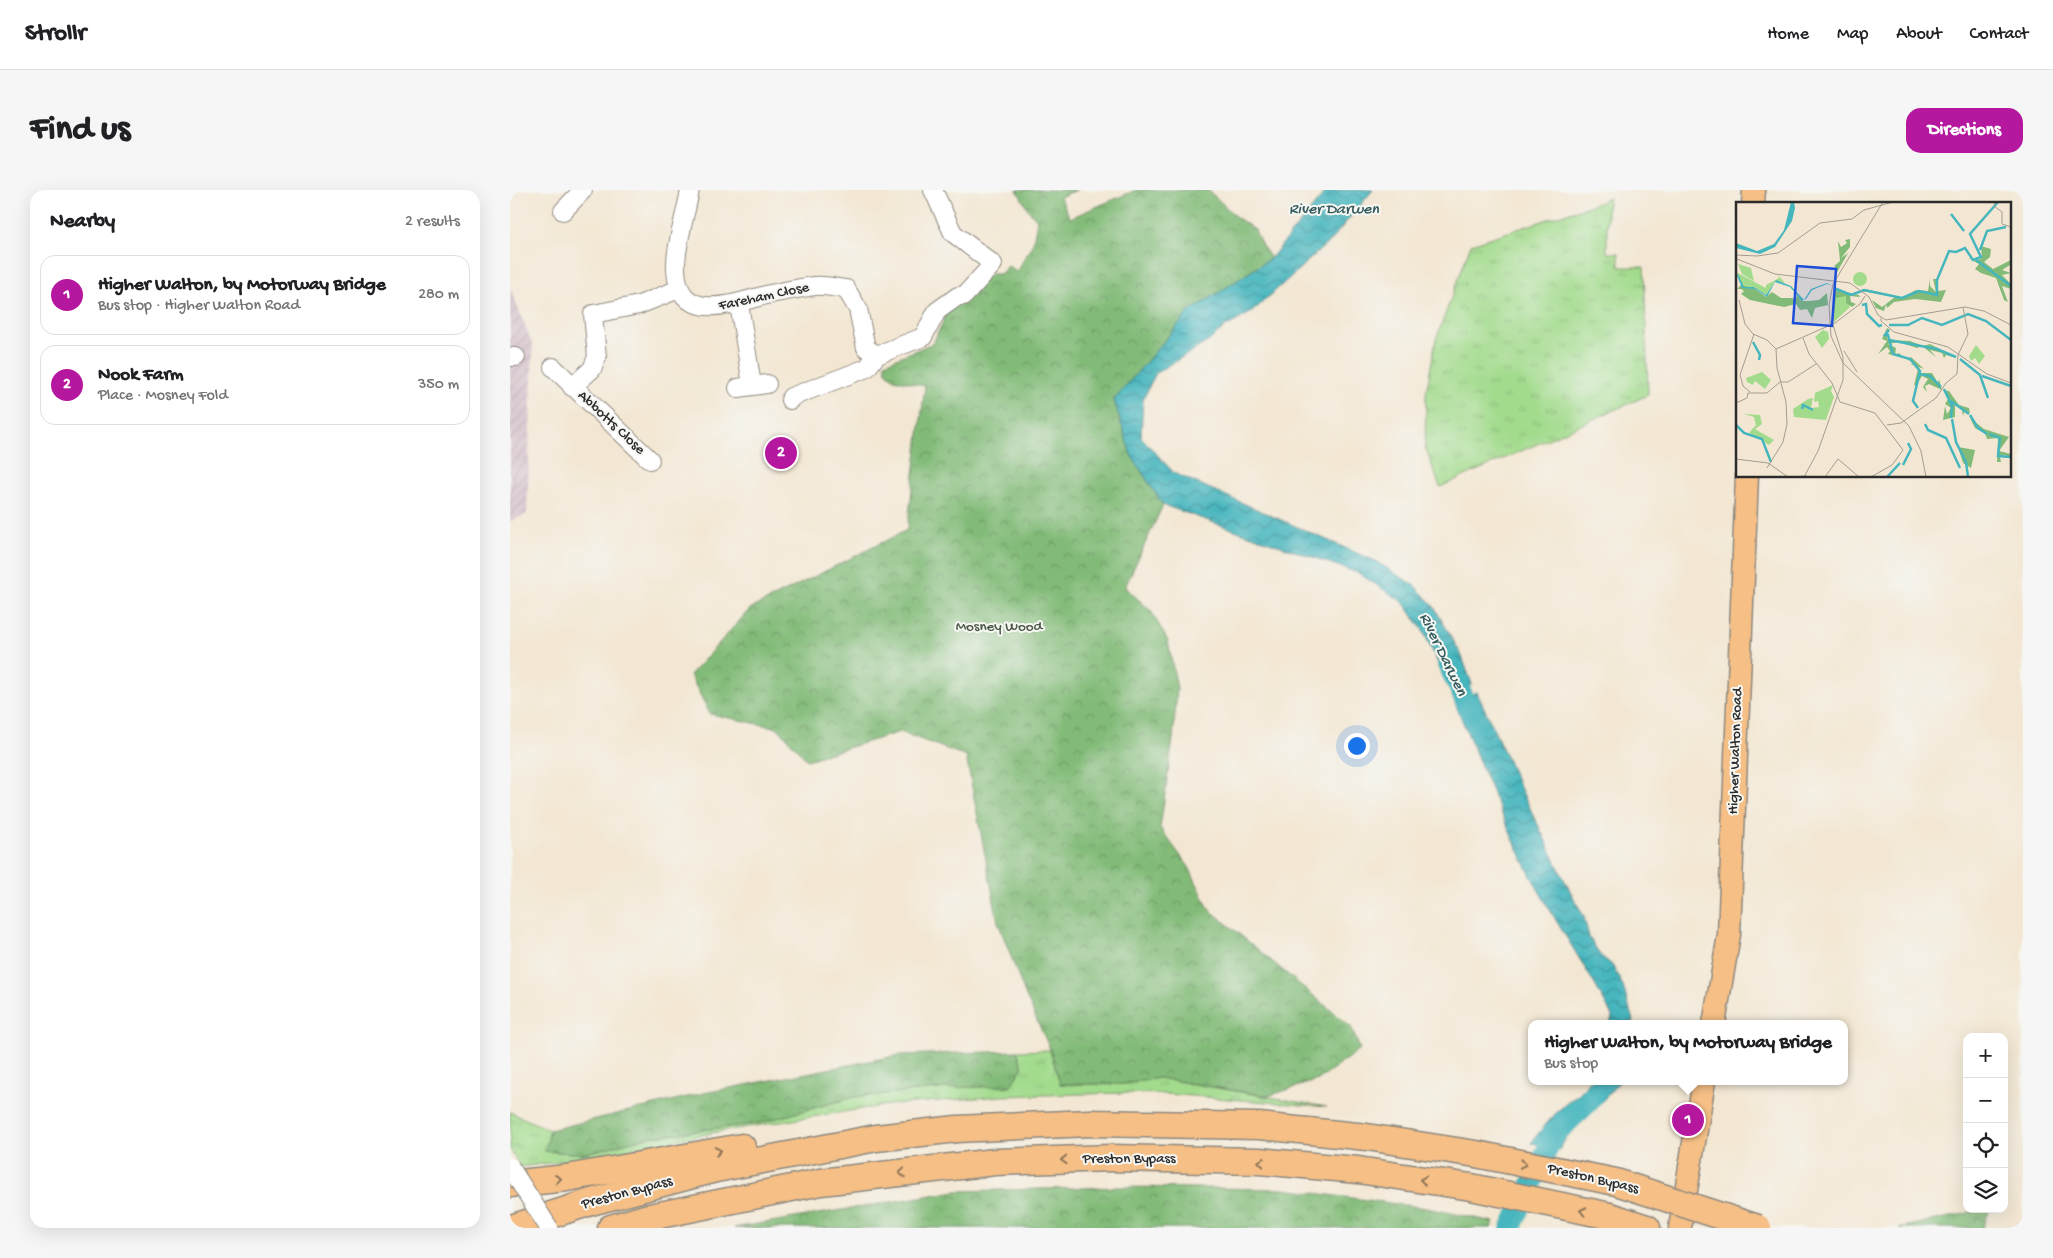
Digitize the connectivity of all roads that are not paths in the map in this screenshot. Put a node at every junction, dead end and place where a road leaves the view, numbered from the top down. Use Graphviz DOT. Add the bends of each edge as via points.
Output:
graph roads {
  1 [pos="583,190"];
  2 [pos="690,190"];
  3 [pos="933,190"];
  4 [pos="563,211"];
  5 [pos="679,289"];
  6 [pos="739,304"];
  7 [pos="877,355"];
  8 [pos="553,367"];
  9 [pos="752,386"];
  10 [pos="572,387"];
  11 [pos="790,400"];
  12 [pos="650,460"];
  13 [pos="1747,478"];
  14 [pos="1715,1020"];
  15 [pos="1703,1085"];
  16 [pos="1423,1146"];
  17 [pos="510,1167"];
  18 [pos="510,1184"];
  19 [pos="510,1228"];
  20 [pos="549,1228"];
  21 [pos="611,1228"];
  22 [pos="1647,1228"];
  23 [pos="1680,1228"];
  24 [pos="1758,1228"];
  1 -- 4 [label="street"];
  2 -- 5 [label="street" via="676,269"];
  3 -- 7 [label="street" via="953,233 993,264 964,296 958,296 937,311 923,337"];
  5 -- 6 [label="street, Fareham Close" via="690,301 712,308"];
  5 -- 10 [label="street, Abbotts Close" via="639,306 593,314 597,357 592,369"];
  6 -- 7 [label="street, Fareham Close" via="817,286 846,289 858,309 866,348"];
  6 -- 9 [label="street"];
  7 -- 11 [label="street" via="867,368"];
  8 -- 10 [label="street, Abbotts Close"];
  10 -- 12 [label="street, Abbotts Close"];
  13 -- 14 [label="main road, Higher Walton Road" via="1729,935"];
  15 -- 23 [label="main road"];
  18 -- 16 [label="highway, one-way" via="567,1178 869,1125 1062,1107 1304,1114"];
  16 -- 19 [label="highway, Preston Bypass" via="1259,1126 1090,1123 957,1129 876,1138 716,1169 591,1202"];
  16 -- 24 [label="highway, Preston Bypass, one-way, bridge" via="1616,1182"];
  17 -- 20 [label="street, bridge"];
  22 -- 21 [label="highway, Preston Bypass, one-way" via="1610,1216 1471,1187 1358,1170 1259,1161 1111,1158 995,1162 821,1182"];
}
